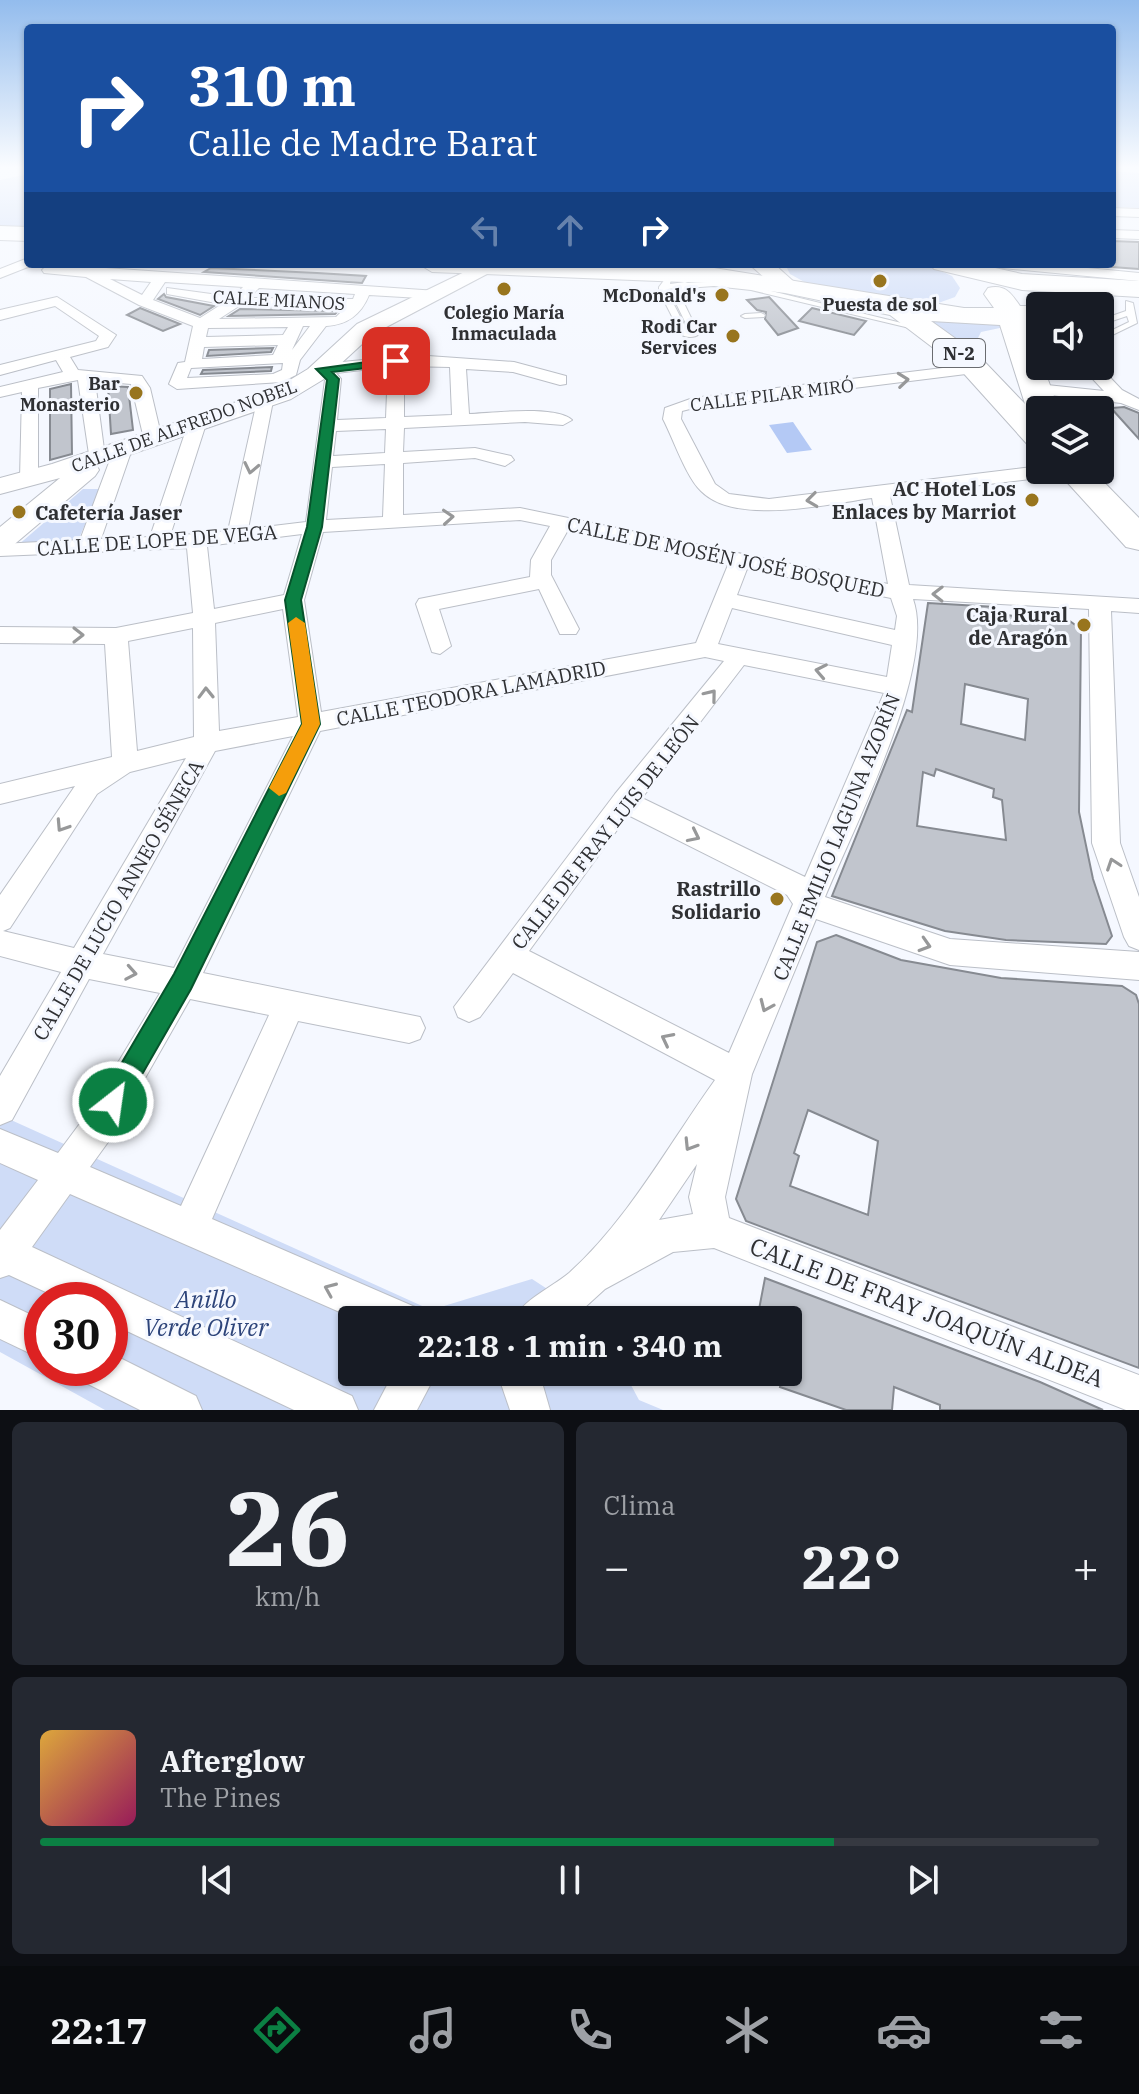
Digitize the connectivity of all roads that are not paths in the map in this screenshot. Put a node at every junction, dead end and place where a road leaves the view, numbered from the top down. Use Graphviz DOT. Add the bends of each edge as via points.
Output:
graph roads {
  1 [pos="0,233"];
  2 [pos="24,234"];
  3 [pos="1116,234"];
  4 [pos="1139,235"];
  5 [pos="0,243"];
  6 [pos="24,244"];
  7 [pos="24,264"];
  8 [pos="51,268"];
  9 [pos="484,268"];
  10 [pos="529,268"];
  11 [pos="764,268"];
  12 [pos="951,268"];
  13 [pos="953,268"];
  14 [pos="960,268"];
  15 [pos="1030,268"];
  16 [pos="564,270"];
  17 [pos="87,272"];
  18 [pos="460,273"];
  19 [pos="0,274"];
  20 [pos="1139,277"];
  21 [pos="668,282"];
  22 [pos="157,283"];
  23 [pos="256,283"];
  24 [pos="371,288"];
  25 [pos="784,290"];
  26 [pos="437,295"];
  27 [pos="144,302"];
  28 [pos="236,302"];
  29 [pos="1134,302"];
  30 [pos="1114,303"];
  31 [pos="358,304"];
  32 [pos="400,309"];
  33 [pos="894,314"];
  34 [pos="1026,314"];
  35 [pos="1114,314"];
  36 [pos="0,315"];
  37 [pos="761,315"];
  38 [pos="745,316"];
  39 [pos="322,321"];
  40 [pos="298,322"];
  41 [pos="201,324"];
  42 [pos="1114,332"];
  43 [pos="289,340"];
  44 [pos="197,342"];
  45 [pos="61,355"];
  46 [pos="396,361"];
  47 [pos="458,363"];
  48 [pos="188,365"];
  49 [pos="322,369"];
  50 [pos="976,369"];
  51 [pos="0,370"];
  52 [pos="80,375"];
  53 [pos="560,380"];
  54 [pos="1103,380"];
  55 [pos="30,384"];
  56 [pos="0,392"];
  57 [pos="265,401"];
  58 [pos="1132,402"];
  59 [pos="461,419"];
  60 [pos="563,420"];
  61 [pos="394,422"];
  62 [pos="1026,423"];
  63 [pos="197,424"];
  64 [pos="328,426"];
  65 [pos="153,439"];
  66 [pos="110,453"];
  67 [pos="394,457"];
  68 [pos="505,460"];
  69 [pos="325,462"];
  70 [pos="1026,474"];
  71 [pos="42,483"];
  72 [pos="1086,484"];
  73 [pos="1113,484"];
  74 [pos="0,486"];
  75 [pos="880,492"];
  76 [pos="1139,509"];
  77 [pos="393,521"];
  78 [pos="563,522"];
  79 [pos="314,527"];
  80 [pos="237,536"];
  81 [pos="1139,539"];
  82 [pos="0,541"];
  83 [pos="196,541"];
  84 [pos="158,542"];
  85 [pos="88,546"];
  86 [pos="0,550"];
  87 [pos="740,560"];
  88 [pos="540,582"];
  89 [pos="900,593"];
  90 [pos="725,599"];
  91 [pos="293,600"];
  92 [pos="1100,604"];
  93 [pos="1139,606"];
  94 [pos="204,615"];
  95 [pos="568,629"];
  96 [pos="0,635"];
  97 [pos="116,636"];
  98 [pos="905,640"];
  99 [pos="440,646"];
  100 [pos="705,649"];
  101 [pos="738,655"];
  102 [pos="897,687"];
  103 [pos="311,724"];
  104 [pos="207,743"];
  105 [pos="125,762"];
  106 [pos="0,794"];
  107 [pos="624,801"];
  108 [pos="810,905"];
  109 [pos="0,919"];
  110 [pos="1139,937"];
  111 [pos="0,943"];
  112 [pos="510,956"];
  113 [pos="82,964"];
  114 [pos="1139,966"];
  115 [pos="183,982"];
  116 [pos="289,1005"];
  117 [pos="469,1007"];
  118 [pos="409,1028"];
  119 [pos="735,1077"];
  120 [pos="0,1108"];
  121 [pos="0,1146"];
  122 [pos="63,1175"];
  123 [pos="189,1229"];
  124 [pos="714,1230"];
  125 [pos="2,1255"];
  126 [pos="593,1275"];
  127 [pos="63,1282"];
  128 [pos="369,1306"];
  129 [pos="556,1306"];
  130 [pos="128,1311"];
  131 [pos="0,1319"];
  132 [pos="24,1331"];
  133 [pos="128,1383"];
  134 [pos="409,1386"];
  135 [pos="1139,1395"];
  136 [pos="182,1410"];
  137 [pos="338,1410"];
  138 [pos="394,1410"];
  1 -- 2 [label="highway"];
  3 -- 4 [label="street"];
  5 -- 6 [label="highway"];
  7 -- 19 [label="street"];
  8 -- 17 [label="street"];
  9 -- 18 [label="highway"];
  10 -- 16 [label="highway"];
  11 -- 25 [label="main road"];
  12 -- 33 [label="highway" via="967,280 968,297 942,309"];
  13 -- 34 [label="highway" via="987,284"];
  14 -- 29 [label="highway"];
  15 -- 20 [label="street"];
  16 -- 21 [label="highway"];
  16 -- 26 [label="street, CALLE DE ALFREDO NOBEL"];
  17 -- 22 [label="street"];
  17 -- 27 [label="street"];
  18 -- 26 [label="street, CALLE DE ALFREDO NOBEL"];
  21 -- 21 [label="lane" via="685,334 695,334 676,295"];
  21 -- 25 [label="lane"];
  21 -- 25 [label="highway"];
  22 -- 23 [label="street"];
  22 -- 27 [label="street"];
  22 -- 28 [label="street, CALLE MIANOS"];
  23 -- 24 [label="street"];
  23 -- 28 [label="street"];
  24 -- 26 [label="street"];
  24 -- 31 [label="street"];
  24 -- 32 [label="street"];
  25 -- 33 [label="highway"];
  26 -- 32 [label="street, CALLE DE ALFREDO NOBEL"];
  27 -- 41 [label="street"];
  28 -- 31 [label="street, CALLE MIANOS"];
  28 -- 41 [label="street"];
  29 -- 30 [label="highway"];
  29 -- 35 [label="lane"];
  29 -- 42 [label="lane" via="1133,323"];
  31 -- 39 [label="street" via="340,321"];
  32 -- 49 [label="street, CALLE DE ALFREDO NOBEL" via="355,336"];
  33 -- 34 [label="highway"];
  33 -- 50 [label="highway, N-2" via="929,330"];
  36 -- 45 [label="street" via="57,301 108,335 102,344"];
  37 -- 38 [label="lane"];
  39 -- 40 [label="street"];
  39 -- 48 [label="street" via="292,360 290,372 276,379 177,384"];
  40 -- 41 [label="street"];
  40 -- 43 [label="street"];
  41 -- 44 [label="street"];
  43 -- 44 [label="street"];
  43 -- 48 [label="street" via="279,359"];
  44 -- 48 [label="street"];
  45 -- 51 [label="street"];
  45 -- 52 [label="street"];
  46 -- 47 [label="street"];
  46 -- 49 [label="street"];
  46 -- 61 [label="street"];
  47 -- 53 [label="street" via="514,367"];
  47 -- 59 [label="street"];
  49 -- 57 [label="street, CALLE DE ALFREDO NOBEL"];
  49 -- 64 [label="street" via="333,379"];
  50 -- 62 [label="highway, N-2"];
  75 -- 50 [label="street, CALLE PILAR MIRÓ, one-way" via="769,505 724,499 707,487 672,413 693,403"];
  52 -- 55 [label="street"];
  52 -- 65 [label="street" via="140,382"];
  52 -- 66 [label="street"];
  54 -- 58 [label="street"];
  55 -- 56 [label="street"];
  55 -- 71 [label="street"];
  57 -- 63 [label="street, CALLE DE ALFREDO NOBEL"];
  57 -- 80 [label="street, one-way"];
  59 -- 60 [label="street"];
  59 -- 61 [label="street"];
  61 -- 64 [label="street"];
  61 -- 67 [label="street"];
  63 -- 65 [label="street, CALLE DE ALFREDO NOBEL"];
  63 -- 84 [label="street"];
  64 -- 69 [label="street"];
  65 -- 66 [label="street, CALLE DE ALFREDO NOBEL"];
  66 -- 71 [label="street, CALLE DE ALFREDO NOBEL"];
  66 -- 85 [label="street"];
  67 -- 68 [label="street" via="475,453"];
  67 -- 69 [label="street"];
  67 -- 77 [label="street"];
  69 -- 79 [label="street"];
  70 -- 75 [label="street, CALLE PILAR MIRÓ"];
  71 -- 74 [label="street"];
  71 -- 82 [label="street, CALLE DE ALFREDO NOBEL"];
  72 -- 81 [label="highway"];
  73 -- 76 [label="highway"];
  75 -- 89 [label="street, CALLE EMILIO LAGUNA AZORÍN"];
  77 -- 78 [label="street, CALLE DE MOSÉN JOSÉ BOSQUED, one-way" via="520,514"];
  77 -- 79 [label="street, CALLE DE MOSÉN JOSÉ BOSQUED"];
  78 -- 87 [label="street, CALLE DE MOSÉN JOSÉ BOSQUED"];
  78 -- 88 [label="street" via="541,560"];
  79 -- 80 [label="street, CALLE DE LOPE DE VEGA"];
  79 -- 91 [label="street"];
  80 -- 83 [label="street, CALLE DE LOPE DE VEGA"];
  83 -- 84 [label="street, CALLE DE LOPE DE VEGA"];
  83 -- 94 [label="street, CALLE DE LUCIO ANNEO SÉNECA"];
  84 -- 85 [label="street, CALLE DE LOPE DE VEGA"];
  85 -- 86 [label="street, CALLE DE LOPE DE VEGA"];
  87 -- 89 [label="street, CALLE DE MOSÉN JOSÉ BOSQUED"];
  87 -- 90 [label="street"];
  88 -- 95 [label="street" via="546,581"];
  88 -- 99 [label="street" via="427,604"];
  92 -- 89 [label="street, CALLE DE MOSÉN JOSÉ BOSQUED, one-way"];
  89 -- 98 [label="street, CALLE EMILIO LAGUNA AZORÍN" via="908,608"];
  90 -- 98 [label="street"];
  90 -- 100 [label="street"];
  91 -- 94 [label="street"];
  91 -- 103 [label="street"];
  92 -- 93 [label="street, CALLE DE MOSÉN JOSÉ BOSQUED"];
  110 -- 92 [label="street, one-way" via="1106,843"];
  94 -- 97 [label="street"];
  104 -- 94 [label="street, CALLE DE LUCIO ANNEO SÉNECA, one-way"];
  96 -- 97 [label="street, one-way"];
  97 -- 105 [label="street"];
  98 -- 102 [label="street, CALLE EMILIO LAGUNA AZORÍN"];
  100 -- 101 [label="street, CALLE TEODORA LAMADRID"];
  100 -- 103 [label="street, CALLE TEODORA LAMADRID"];
  102 -- 101 [label="street, CALLE TEODORA LAMADRID, one-way"];
  107 -- 101 [label="street, CALLE DE FRAY LUIS DE LEÓN, one-way"];
  102 -- 108 [label="street, CALLE EMILIO LAGUNA AZORÍN"];
  103 -- 104 [label="street, CALLE TEODORA LAMADRID"];
  103 -- 115 [label="street"];
  104 -- 105 [label="street, CALLE TEODORA LAMADRID"];
  104 -- 113 [label="street, CALLE DE LUCIO ANNEO SÉNECA"];
  105 -- 106 [label="street, CALLE TEODORA LAMADRID"];
  105 -- 109 [label="street, one-way" via="88,787"];
  107 -- 108 [label="street, one-way" via="797,886"];
  107 -- 112 [label="street, CALLE DE FRAY LUIS DE LEÓN"];
  108 -- 114 [label="street, one-way" via="950,952"];
  108 -- 119 [label="street, CALLE EMILIO LAGUNA AZORÍN, one-way"];
  111 -- 113 [label="street"];
  112 -- 117 [label="street, CALLE DE FRAY LUIS DE LEÓN"];
  119 -- 112 [label="street, one-way"];
  113 -- 115 [label="street, one-way"];
  113 -- 120 [label="street, CALLE DE LUCIO ANNEO SÉNECA"];
  115 -- 116 [label="street"];
  115 -- 122 [label="street" via="99,1126"];
  116 -- 118 [label="street"];
  116 -- 123 [label="street"];
  119 -- 124 [label="street, CALLE EMILIO LAGUNA AZORÍN" via="707,1197"];
  119 -- 126 [label="street, CALLE EMILIO LAGUNA AZORÍN, one-way" via="659,1191"];
  121 -- 122 [label="street"];
  122 -- 123 [label="street"];
  122 -- 125 [label="street"];
  128 -- 123 [label="street, one-way"];
  124 -- 126 [label="street, CALLE EMILIO LAGUNA AZORÍN" via="669,1234"];
  124 -- 135 [label="street, CALLE DE FRAY JOAQUÍN ALDEA"];
  125 -- 127 [label="street"];
  126 -- 129 [label="street, CALLE EMILIO LAGUNA AZORÍN"];
  130 -- 137 [label="street"];
  131 -- 132 [label="street"];
  133 -- 136 [label="street"];
  134 -- 138 [label="street"];
}
